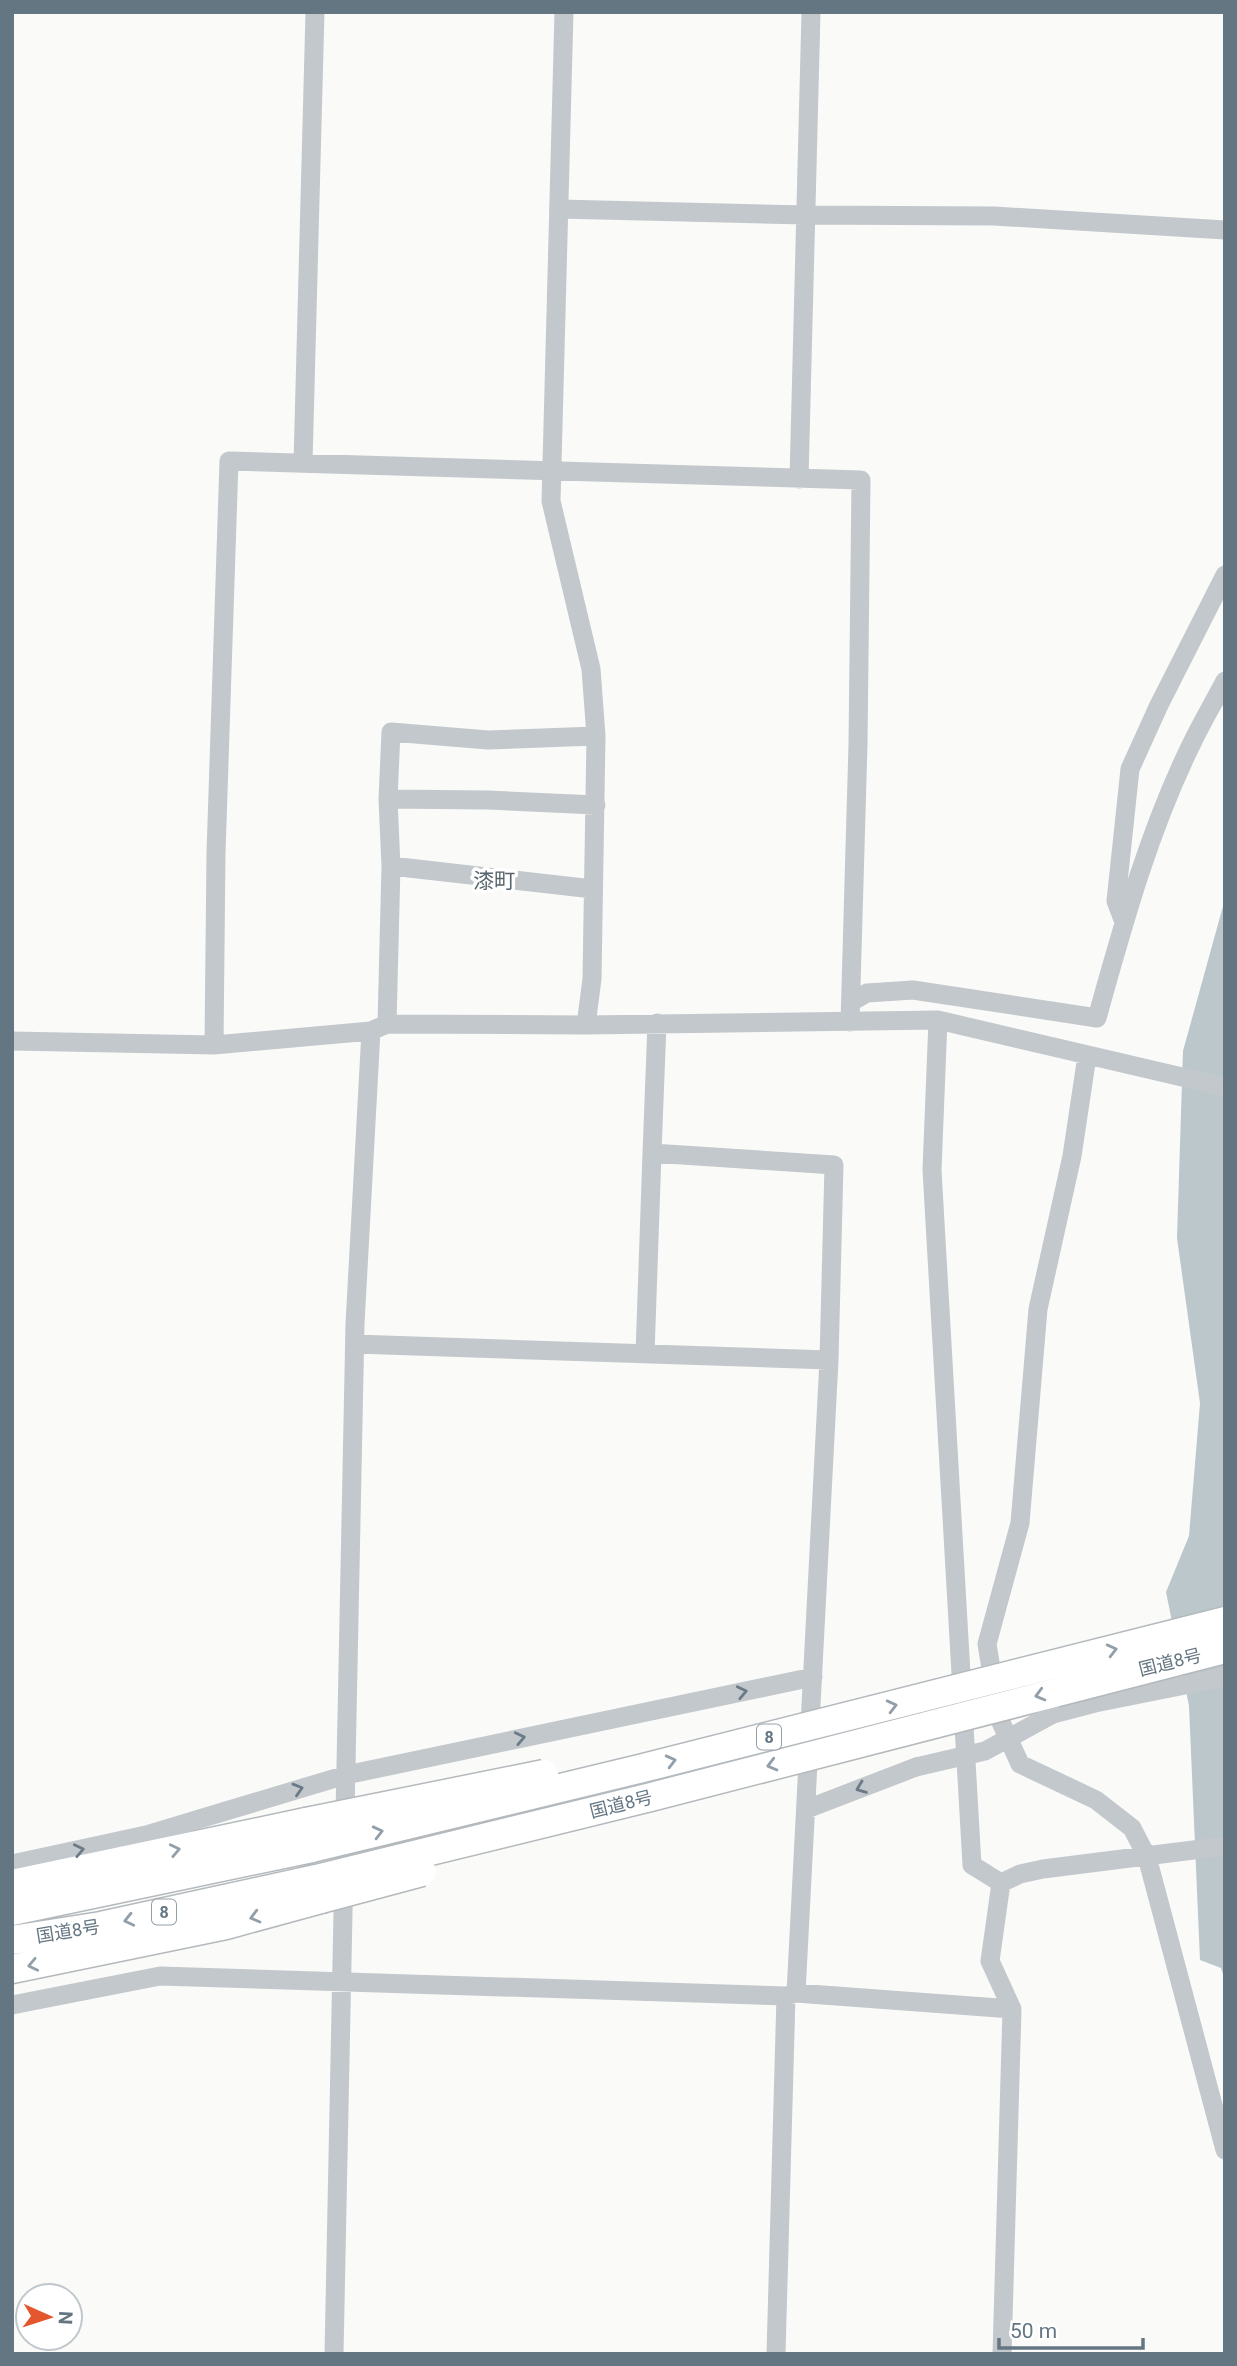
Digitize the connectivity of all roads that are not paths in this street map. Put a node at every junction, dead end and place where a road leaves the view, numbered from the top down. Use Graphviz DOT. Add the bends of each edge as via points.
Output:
graph roads {
  1 [pos="315,12"];
  2 [pos="564,12"];
  3 [pos="811,12"];
  4 [pos="559,209"];
  5 [pos="805,215"];
  6 [pos="1225,230"];
  7 [pos="303,463"];
  8 [pos="550,470"];
  9 [pos="799,480"];
  10 [pos="1225,575"];
  11 [pos="1225,681"];
  12 [pos="596,736"];
  13 [pos="388,799"];
  14 [pos="596,805"];
  15 [pos="391,866"];
  16 [pos="593,888"];
  17 [pos="1124,922"];
  18 [pos="851,1002"];
  19 [pos="938,1020"];
  20 [pos="850,1022"];
  21 [pos="657,1023"];
  22 [pos="586,1025"];
  23 [pos="379,1028"];
  24 [pos="12,1041"];
  25 [pos="214,1045"];
  26 [pos="1095,1058"];
  27 [pos="1225,1087"];
  28 [pos="652,1153"];
  29 [pos="355,1344"];
  30 [pos="645,1354"];
  31 [pos="829,1360"];
  32 [pos="1225,1621"];
  33 [pos="1225,1649"];
  34 [pos="813,1677"];
  35 [pos="1225,1677"];
  36 [pos="345,1774"];
  37 [pos="807,1809"];
  38 [pos="309,1835"];
  39 [pos="1225,1846"];
  40 [pos="1151,1856"];
  41 [pos="12,1864"];
  42 [pos="1001,1883"];
  43 [pos="12,1884"];
  44 [pos="318,1889"];
  45 [pos="12,1911"];
  46 [pos="12,1940"];
  47 [pos="12,1969"];
  48 [pos="341,1981"];
  49 [pos="791,1995"];
  50 [pos="12,2005"];
  51 [pos="1012,2009"];
  52 [pos="1225,2150"];
  53 [pos="334,2354"];
  54 [pos="776,2354"];
  55 [pos="1002,2354"];
  1 -- 7 [label="street"];
  2 -- 4 [label="street"];
  3 -- 5 [label="street"];
  4 -- 5 [label="street"];
  4 -- 8 [label="street"];
  5 -- 6 [label="street" via="994,216"];
  5 -- 9 [label="street"];
  7 -- 8 [label="street"];
  7 -- 25 [label="street" via="229,461"];
  8 -- 9 [label="street"];
  8 -- 12 [label="street" via="551,501 591,669"];
  9 -- 18 [label="street" via="861,480"];
  10 -- 17 [label="street" via="1130,769 1116,901"];
  11 -- 17 [label="street" via="1191,744"];
  12 -- 13 [label="street" via="488,740 391,732"];
  12 -- 14 [label="street"];
  13 -- 14 [label="street"];
  13 -- 15 [label="street"];
  14 -- 16 [label="street"];
  15 -- 16 [label="street"];
  15 -- 23 [label="street"];
  16 -- 22 [label="street" via="592,979"];
  17 -- 18 [label="street" via="1097,1018 913,990 867,993"];
  18 -- 20 [label="street"];
  19 -- 20 [label="street"];
  19 -- 26 [label="street"];
  19 -- 42 [label="street" via="932,1170 972,1866"];
  20 -- 21 [label="street"];
  21 -- 22 [label="street"];
  21 -- 28 [label="street"];
  22 -- 23 [label="street"];
  23 -- 25 [label="street"];
  23 -- 29 [label="street"];
  24 -- 25 [label="street"];
  26 -- 27 [label="street"];
  26 -- 40 [label="street" via="1038,1309 1020,1523 987,1644 999,1718 1020,1764 1096,1800 1132,1828"];
  28 -- 30 [label="street"];
  28 -- 31 [label="street" via="834,1165"];
  29 -- 30 [label="street"];
  29 -- 36 [label="street"];
  30 -- 31 [label="street"];
  31 -- 34 [label="street"];
  38 -- 32 [label="highway, 国道8号 / 8, one-way, bridge" via="575,1767 639,1769"];
  33 -- 44 [label="highway, 国道8号 / 8, one-way, bridge" via="651,1797"];
  36 -- 34 [label="street, one-way"];
  34 -- 37 [label="street"];
  35 -- 37 [label="street, one-way, bridge" via="1053,1714 985,1751 916,1767"];
  41 -- 36 [label="street, one-way" via="146,1835"];
  36 -- 48 [label="street"];
  37 -- 49 [label="street"];
  43 -- 38 [label="highway, one-way"];
  38 -- 45 [label="highway, 国道8号 / 8"];
  39 -- 40 [label="street"];
  40 -- 42 [label="street" via="1044,1869"];
  40 -- 52 [label="street"];
  42 -- 51 [label="street" via="990,1961"];
  44 -- 46 [label="highway, 国道8号 / 8, one-way"];
  44 -- 47 [label="highway, one-way" via="226,1924"];
  48 -- 49 [label="street"];
  48 -- 50 [label="street" via="160,1976"];
  48 -- 53 [label="street"];
  49 -- 51 [label="street"];
  49 -- 54 [label="street"];
  51 -- 55 [label="street"];
}
